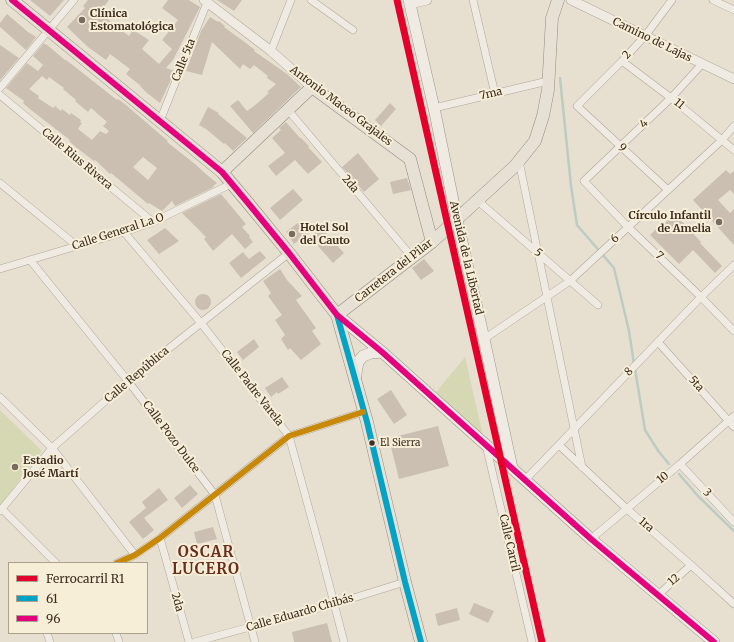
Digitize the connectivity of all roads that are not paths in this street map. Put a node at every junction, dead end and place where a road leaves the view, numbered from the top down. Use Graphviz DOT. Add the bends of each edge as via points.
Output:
graph roads {
  1 [pos="12,0"];
  2 [pos="74,0"];
  3 [pos="291,0"];
  4 [pos="311,0"];
  5 [pos="427,0"];
  6 [pos="473,0"];
  7 [pos="558,0"];
  8 [pos="571,0"];
  9 [pos="672,0"];
  10 [pos="713,0"];
  11 [pos="206,1"];
  12 [pos="410,2"];
  13 [pos="734,10"];
  14 [pos="49,29"];
  15 [pos="353,30"];
  16 [pos="645,36"];
  17 [pos="271,52"];
  18 [pos="622,61"];
  19 [pos="702,64"];
  20 [pos="734,79"];
  21 [pos="548,81"];
  22 [pos="312,87"];
  23 [pos="0,88"];
  24 [pos="495,94"];
  25 [pos="0,95"];
  26 [pos="670,98"];
  27 [pos="577,106"];
  28 [pos="434,108"];
  29 [pos="288,110"];
  30 [pos="160,121"];
  31 [pos="734,126"];
  32 [pos="722,140"];
  33 [pos="620,146"];
  34 [pos="734,150"];
  35 [pos="519,161"];
  36 [pos="222,172"];
  37 [pos="584,181"];
  38 [pos="0,182"];
  39 [pos="231,184"];
  40 [pos="668,190"];
  41 [pos="478,201"];
  42 [pos="457,220"];
  43 [pos="153,222"];
  44 [pos="628,227"];
  45 [pos="124,232"];
  46 [pos="432,242"];
  47 [pos="77,246"];
  48 [pos="289,253"];
  49 [pos="538,253"];
  50 [pos="412,257"];
  51 [pos="30,260"];
  52 [pos="734,265"];
  53 [pos="0,269"];
  54 [pos="570,281"];
  55 [pos="547,297"];
  56 [pos="701,297"];
  57 [pos="598,305"];
  58 [pos="337,315"];
  59 [pos="201,323"];
  60 [pos="734,331"];
  61 [pos="484,339"];
  62 [pos="658,342"];
  63 [pos="382,352"];
  64 [pos="355,379"];
  65 [pos="128,381"];
  66 [pos="0,397"];
  67 [pos="364,412"];
  68 [pos="731,418"];
  69 [pos="734,427"];
  70 [pos="574,429"];
  71 [pos="289,436"];
  72 [pos="486,445"];
  73 [pos="559,445"];
  74 [pos="52,448"];
  75 [pos="680,464"];
  76 [pos="582,467"];
  77 [pos="512,468"];
  78 [pos="525,480"];
  79 [pos="215,495"];
  80 [pos="626,509"];
  81 [pos="1,510"];
  82 [pos="734,522"];
  83 [pos="160,538"];
  84 [pos="591,539"];
  85 [pos="135,555"];
  86 [pos="55,562"];
  87 [pos="119,562"];
  88 [pos="691,564"];
  89 [pos="405,582"];
  90 [pos="658,595"];
  91 [pos="334,604"];
  92 [pos="734,604"];
  93 [pos="251,627"];
  94 [pos="710,641"];
  95 [pos="189,642"];
  96 [pos="195,642"];
  97 [pos="255,642"];
  98 [pos="344,642"];
  99 [pos="421,642"];
  100 [pos="532,642"];
  1 -- 14 [label="main road"];
  2 -- 14 [label="street"];
  3 -- 17 [label="street"];
  4 -- 15 [label="street"];
  5 -- 12 [label="street"];
  6 -- 24 [label="street"];
  7 -- 21 [label="main road, Carretera del Pilar" via="552,18"];
  8 -- 16 [label="street, Camino de Lajas"];
  9 -- 16 [label="street, 2"];
  10 -- 13 [label="street"];
  11 -- 17 [label="street, Antonio Maceo Grajales"];
  11 -- 30 [label="street, Calle 5ta"];
  12 -- 28 [label="main road, Avenida de la Libertad"];
  14 -- 23 [label="street"];
  14 -- 30 [label="main road"];
  16 -- 18 [label="street, 2"];
  16 -- 19 [label="street, Camino de Lajas"];
  17 -- 22 [label="street, Antonio Maceo Grajales"];
  18 -- 26 [label="street, 11"];
  18 -- 27 [label="street, 2"];
  19 -- 20 [label="street, Camino de Lajas"];
  19 -- 26 [label="street, 4"];
  21 -- 24 [label="street, 7ma"];
  21 -- 35 [label="main road, Carretera del Pilar" via="543,116 535,141"];
  22 -- 29 [label="main road"];
  22 -- 46 [label="main road, Antonio Maceo Grajales" via="410,159"];
  24 -- 28 [label="street, 7ma"];
  25 -- 43 [label="street, Calle Rius Rivera"];
  26 -- 32 [label="street, 11"];
  26 -- 33 [label="street, 4"];
  27 -- 33 [label="street, 9"];
  28 -- 42 [label="main road, Avenida de la Libertad"];
  29 -- 36 [label="main road"];
  29 -- 50 [label="street, 2da"];
  30 -- 36 [label="main road"];
  31 -- 32 [label="street, 6"];
  32 -- 34 [label="street, 11"];
  32 -- 40 [label="street, 6"];
  33 -- 37 [label="street, 4"];
  33 -- 40 [label="street, 9"];
  35 -- 41 [label="main road, Carretera del Pilar"];
  35 -- 49 [label="street"];
  36 -- 39 [label="main road"];
  37 -- 44 [label="street, 7"];
  38 -- 47 [label="street"];
  39 -- 43 [label="street, Calle General La O"];
  39 -- 48 [label="main road"];
  40 -- 44 [label="street, 6"];
  41 -- 42 [label="main road, Carretera del Pilar"];
  41 -- 49 [label="street, 5"];
  42 -- 46 [label="main road, Carretera del Pilar"];
  42 -- 61 [label="main road, Avenida de la Libertad"];
  43 -- 45 [label="street, Calle General La O"];
  44 -- 54 [label="street, 6"];
  44 -- 56 [label="street, 7"];
  45 -- 47 [label="street, Calle General La O"];
  45 -- 59 [label="street, Calle Padre Varela"];
  46 -- 50 [label="main road, Carretera del Pilar"];
  47 -- 51 [label="street, Calle General La O"];
  48 -- 58 [label="main road"];
  48 -- 59 [label="street, Calle República"];
  49 -- 54 [label="street, 5"];
  49 -- 55 [label="street"];
  50 -- 58 [label="main road, Carretera del Pilar"];
  51 -- 53 [label="street, Calle General La O"];
  51 -- 65 [label="street, Calle Pozo Dulce"];
  52 -- 56 [label="street, 8"];
  54 -- 55 [label="street, 6"];
  54 -- 57 [label="street, 5"];
  55 -- 61 [label="street, 6"];
  55 -- 70 [label="street"];
  56 -- 60 [label="street, 7"];
  56 -- 62 [label="street, 8"];
  58 -- 63 [label="main road"];
  58 -- 64 [label="main road"];
  59 -- 65 [label="street, Calle República"];
  59 -- 71 [label="street, Calle Padre Varela"];
  61 -- 77 [label="main road, Avenida de la Libertad"];
  62 -- 68 [label="street, 5ta"];
  62 -- 70 [label="street, 8"];
  63 -- 64 [label="main road" via="363,356 358,362"];
  63 -- 72 [label="main road"];
  64 -- 67 [label="main road"];
  65 -- 74 [label="street, Calle República"];
  65 -- 79 [label="street, Calle Pozo Dulce"];
  66 -- 74 [label="street"];
  67 -- 71 [label="street"];
  67 -- 89 [label="main road"];
  68 -- 69 [label="street, 5ta"];
  68 -- 75 [label="street, 10"];
  70 -- 73 [label="street, 8"];
  70 -- 76 [label="street"];
  71 -- 79 [label="street"];
  71 -- 91 [label="street, Calle Padre Varela"];
  72 -- 77 [label="main road"];
  72 -- 100 [label="street, Calle Carril"];
  73 -- 76 [label="street, 1ra"];
  73 -- 78 [label="street, 8"];
  74 -- 81 [label="street, Calle República"];
  74 -- 85 [label="street"];
  75 -- 80 [label="street, 10"];
  75 -- 82 [label="street, 3"];
  76 -- 80 [label="street, 1ra"];
  77 -- 78 [label="main road"];
  78 -- 84 [label="main road"];
  79 -- 83 [label="street"];
  79 -- 93 [label="street, Calle Pozo Dulce"];
  80 -- 84 [label="street, 10"];
  80 -- 88 [label="street, 1ra"];
  81 -- 86 [label="street"];
  83 -- 85 [label="street"];
  83 -- 95 [label="street, 2da"];
  84 -- 90 [label="main road"];
  85 -- 87 [label="street"];
  88 -- 90 [label="street, 12"];
  88 -- 92 [label="street, 1ra"];
  89 -- 91 [label="street, Calle Eduardo Chibás"];
  89 -- 99 [label="main road"];
  90 -- 94 [label="main road"];
  91 -- 93 [label="street, Calle Eduardo Chibás"];
  91 -- 98 [label="street, Calle Padre Varela"];
  93 -- 96 [label="street, Calle Eduardo Chibás"];
  93 -- 97 [label="street, Calle Pozo Dulce"];
}
